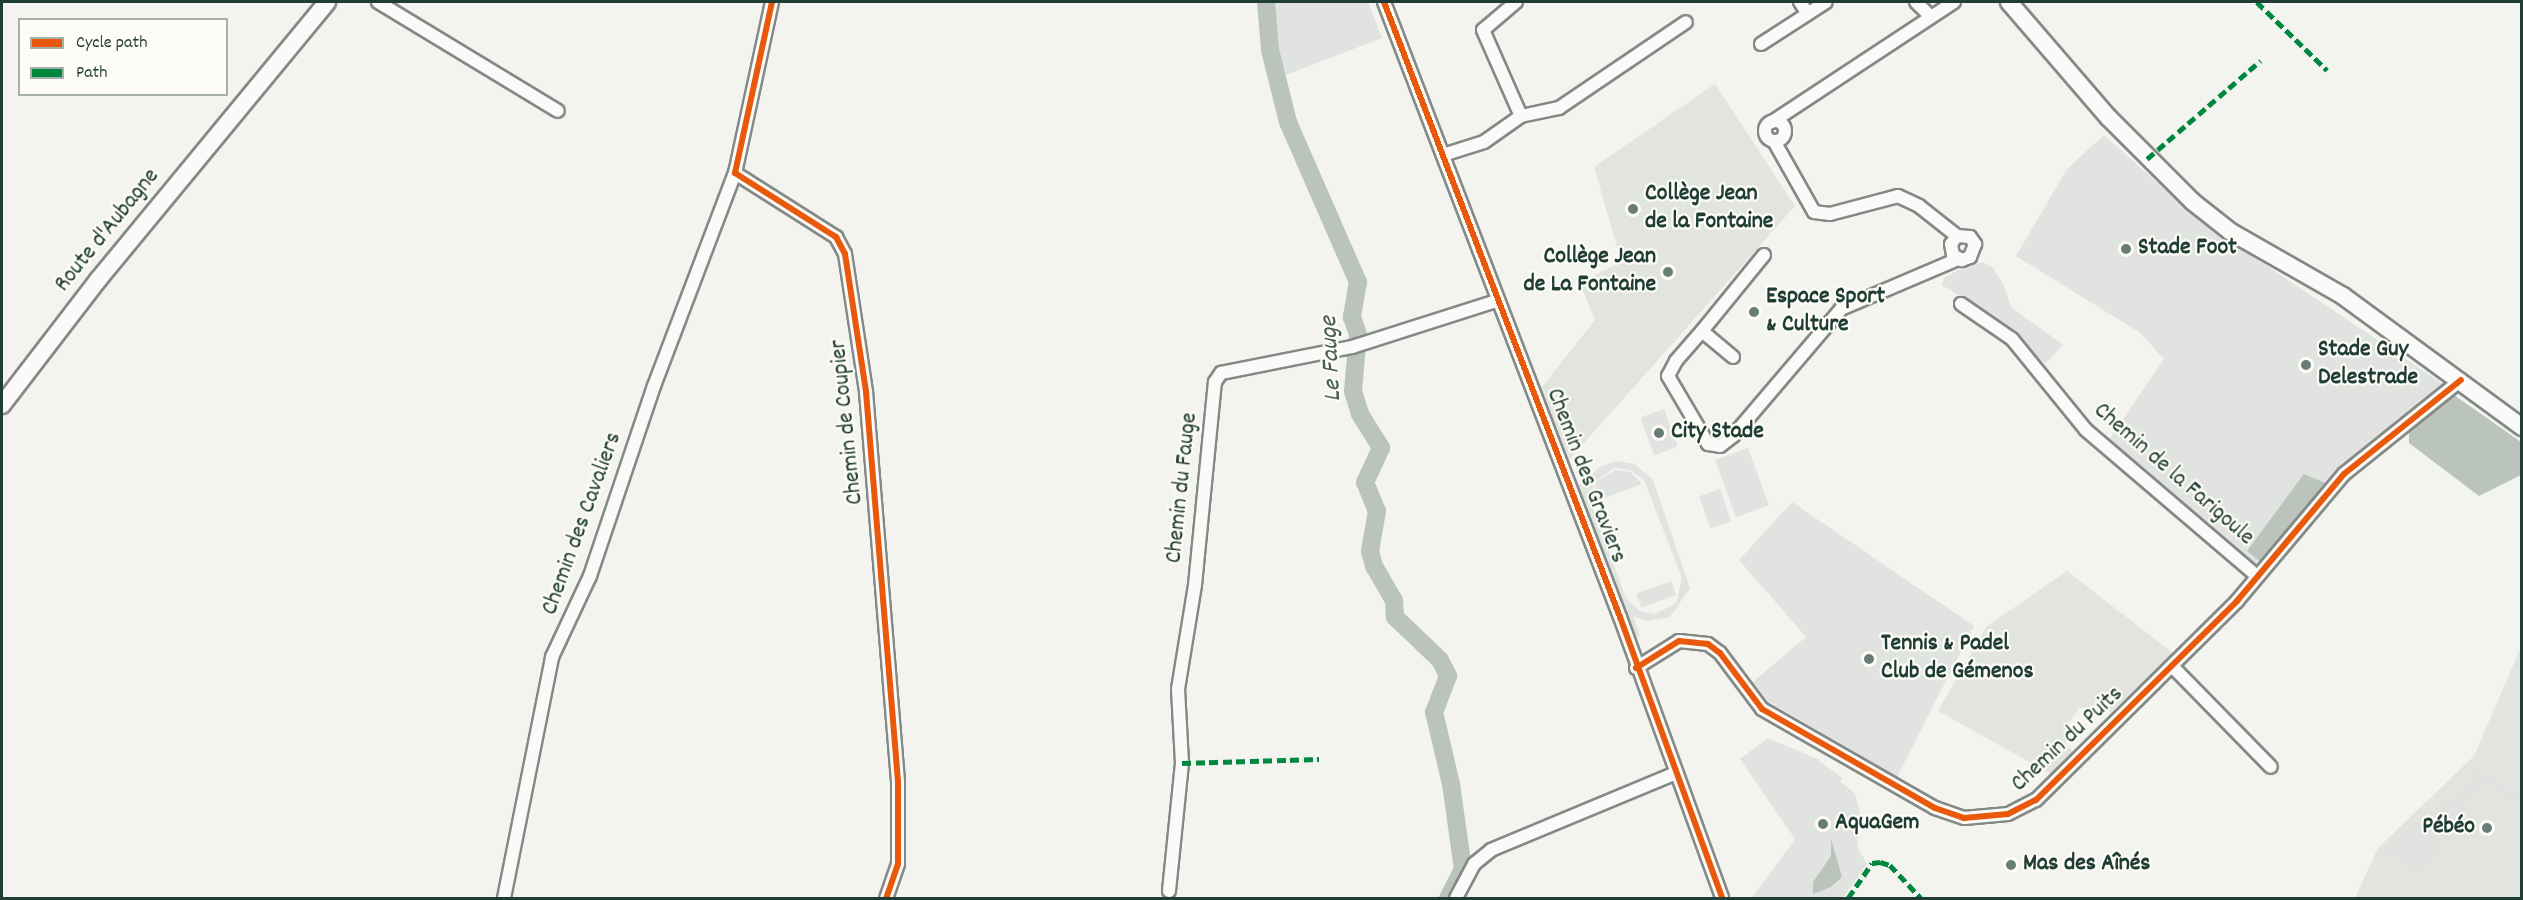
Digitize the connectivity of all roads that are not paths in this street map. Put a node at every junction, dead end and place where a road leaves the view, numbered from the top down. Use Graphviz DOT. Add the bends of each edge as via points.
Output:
graph roads {
  1 [pos="327,2"];
  2 [pos="378,2"];
  3 [pos="772,2"];
  4 [pos="1384,2"];
  5 [pos="1516,2"];
  6 [pos="1800,2"];
  7 [pos="1826,2"];
  8 [pos="1916,2"];
  9 [pos="1953,2"];
  10 [pos="2009,2"];
  11 [pos="2017,2"];
  12 [pos="1808,14"];
  13 [pos="1930,16"];
  14 [pos="1686,22"];
  15 [pos="1761,44"];
  16 [pos="2053,54"];
  17 [pos="558,111"];
  18 [pos="1521,116"];
  19 [pos="1443,155"];
  20 [pos="735,173"];
  21 [pos="1957,236"];
  22 [pos="1764,255"];
  23 [pos="1958,259"];
  24 [pos="1496,301"];
  25 [pos="1961,304"];
  26 [pos="1702,331"];
  27 [pos="1733,357"];
  28 [pos="2457,383"];
  29 [pos="2,405"];
  30 [pos="2522,427"];
  31 [pos="2522,433"];
  32 [pos="2257,576"];
  33 [pos="2172,666"];
  34 [pos="1636,668"];
  35 [pos="2271,767"];
  36 [pos="1674,774"];
  37 [pos="1464,885"];
  38 [pos="1169,891"];
  39 [pos="504,898"];
  40 [pos="886,898"];
  41 [pos="1456,898"];
  42 [pos="1469,898"];
  43 [pos="1722,898"];
  1 -- 29 [label="main road, Route d'Aubagne" via="98,280"];
  2 -- 17 [label="street"];
  3 -- 20 [label="street"];
  4 -- 19 [label="street, Chemin des Graviers"];
  5 -- 18 [label="street" via="1483,30"];
  6 -- 12 [label="street"];
  7 -- 12 [label="street"];
  8 -- 13 [label="street"];
  9 -- 13 [label="street"];
  10 -- 16 [label="main road"];
  11 -- 16 [label="main road"];
  12 -- 15 [label="street"];
  13 -- 21 [label="street" via="1772,122 1781,123 1785,130 1782,138 1774,141 1814,212 1830,214 1898,196 1919,206"];
  14 -- 18 [label="street" via="1559,108"];
  16 -- 28 [label="main road" via="2124,134 2193,202 2231,232 2367,312"];
  18 -- 19 [label="street" via="1484,142"];
  19 -- 24 [label="street, Chemin des Graviers"];
  20 -- 39 [label="street, Chemin des Cavaliers" via="654,386 590,576 552,657"];
  20 -- 40 [label="street, Chemin de Coupier" via="837,237 845,254 866,392 898,782 898,864"];
  21 -- 23 [label="street" via="1950,248"];
  21 -- 23 [label="street" via="1970,237 1975,244 1970,257"];
  22 -- 26 [label="street"];
  23 -- 26 [label="street" via="1841,309 1720,446 1708,444 1668,376"];
  24 -- 34 [label="street, Chemin des Graviers" via="1620,617"];
  24 -- 38 [label="street, Chemin du Fauge" via="1357,346 1221,373 1215,382 1195,585 1178,689 1182,763"];
  25 -- 32 [label="street, Chemin de la Farigoule" via="2012,339 2086,430"];
  26 -- 27 [label="street"];
  28 -- 30 [label="main road"];
  28 -- 31 [label="main road"];
  28 -- 32 [label="street, Chemin du Puits" via="2344,474"];
  32 -- 33 [label="street, Chemin du Puits"];
  33 -- 34 [label="street, Chemin du Puits" via="2036,800 2007,814 1980,818 1935,808 1761,709 1720,653 1708,644 1679,641"];
  33 -- 35 [label="street"];
  34 -- 36 [label="street, Chemin des Graviers"];
  36 -- 37 [label="street" via="1491,850 1474,864"];
  36 -- 43 [label="street, Chemin des Graviers"];
  37 -- 41 [label="street"];
  37 -- 42 [label="street"];
}
